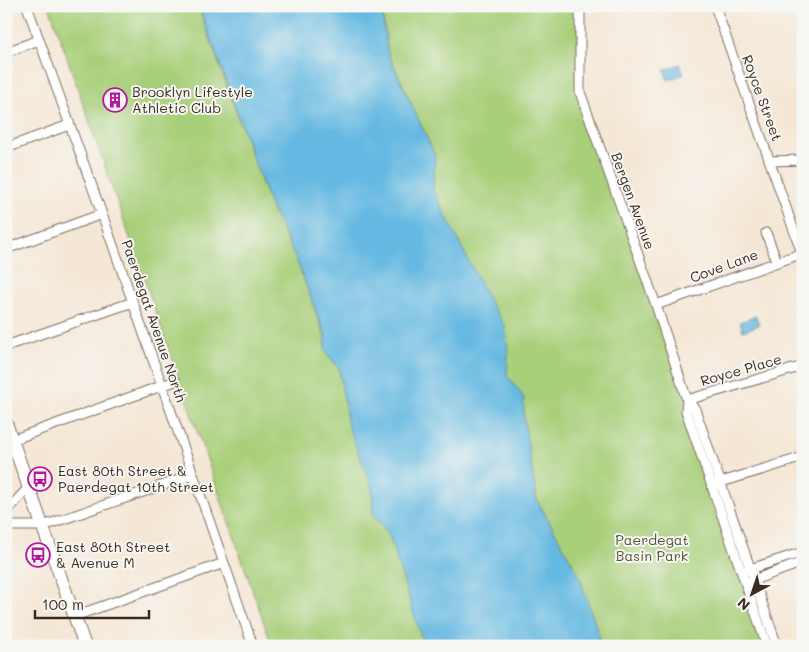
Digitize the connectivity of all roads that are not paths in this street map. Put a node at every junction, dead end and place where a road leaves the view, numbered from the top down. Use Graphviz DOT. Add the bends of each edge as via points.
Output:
graph roads {
  1 [pos="26,6"];
  2 [pos="580,6"];
  3 [pos="715,6"];
  4 [pos="39,40"];
  5 [pos="6,52"];
  6 [pos="70,125"];
  7 [pos="6,148"];
  8 [pos="803,160"];
  9 [pos="770,161"];
  10 [pos="102,214"];
  11 [pos="766,232"];
  12 [pos="6,249"];
  13 [pos="802,254"];
  14 [pos="777,262"];
  15 [pos="133,302"];
  16 [pos="656,305"];
  17 [pos="6,346"];
  18 [pos="803,366"];
  19 [pos="175,381"];
  20 [pos="162,385"];
  21 [pos="687,400"];
  22 [pos="6,423"];
  23 [pos="12,440"];
  24 [pos="803,457"];
  25 [pos="194,475"];
  26 [pos="715,484"];
  27 [pos="29,487"];
  28 [pos="6,512"];
  29 [pos="6,526"];
  30 [pos="43,526"];
  31 [pos="803,552"];
  32 [pos="803,562"];
  33 [pos="224,563"];
  34 [pos="745,570"];
  35 [pos="749,581"];
  36 [pos="75,616"];
  37 [pos="85,646"];
  38 [pos="253,646"];
  39 [pos="767,646"];
  40 [pos="777,646"];
  1 -- 4 [label="street, Paerdegat Avenue North"];
  2 -- 16 [label="street, Bergen Avenue" via="580,92"];
  3 -- 9 [label="street, Royce Street"];
  4 -- 5 [label="street"];
  4 -- 6 [label="street, Paerdegat Avenue North"];
  6 -- 7 [label="street"];
  6 -- 10 [label="street, Paerdegat Avenue North"];
  8 -- 9 [label="street"];
  9 -- 13 [label="street, Royce Street"];
  10 -- 12 [label="street"];
  10 -- 15 [label="street, Paerdegat Avenue North"];
  11 -- 14 [label="street"];
  13 -- 14 [label="street, Cove Lane"];
  14 -- 16 [label="street, Cove Lane"];
  15 -- 17 [label="street"];
  15 -- 20 [label="street, Paerdegat Avenue North"];
  16 -- 21 [label="street, Bergen Avenue"];
  18 -- 21 [label="street, Royce Place"];
  19 -- 20 [label="street"];
  20 -- 23 [label="street"];
  20 -- 25 [label="street, Paerdegat Avenue North"];
  21 -- 26 [label="street, Bergen Avenue" via="695,409"];
  22 -- 23 [label="street"];
  23 -- 27 [label="street"];
  24 -- 26 [label="street"];
  25 -- 30 [label="street"];
  25 -- 33 [label="street, Paerdegat Avenue North"];
  26 -- 34 [label="street, Bergen Avenue"];
  27 -- 28 [label="street"];
  27 -- 30 [label="street"];
  29 -- 30 [label="street"];
  30 -- 36 [label="street"];
  31 -- 34 [label="street"];
  32 -- 35 [label="street"];
  33 -- 36 [label="street"];
  33 -- 38 [label="street, Paerdegat Avenue North"];
  34 -- 35 [label="street, Bergen Avenue"];
  35 -- 39 [label="street, Bergen Avenue"];
  35 -- 40 [label="street, Bergen Avenue"];
  36 -- 37 [label="street"];
}
